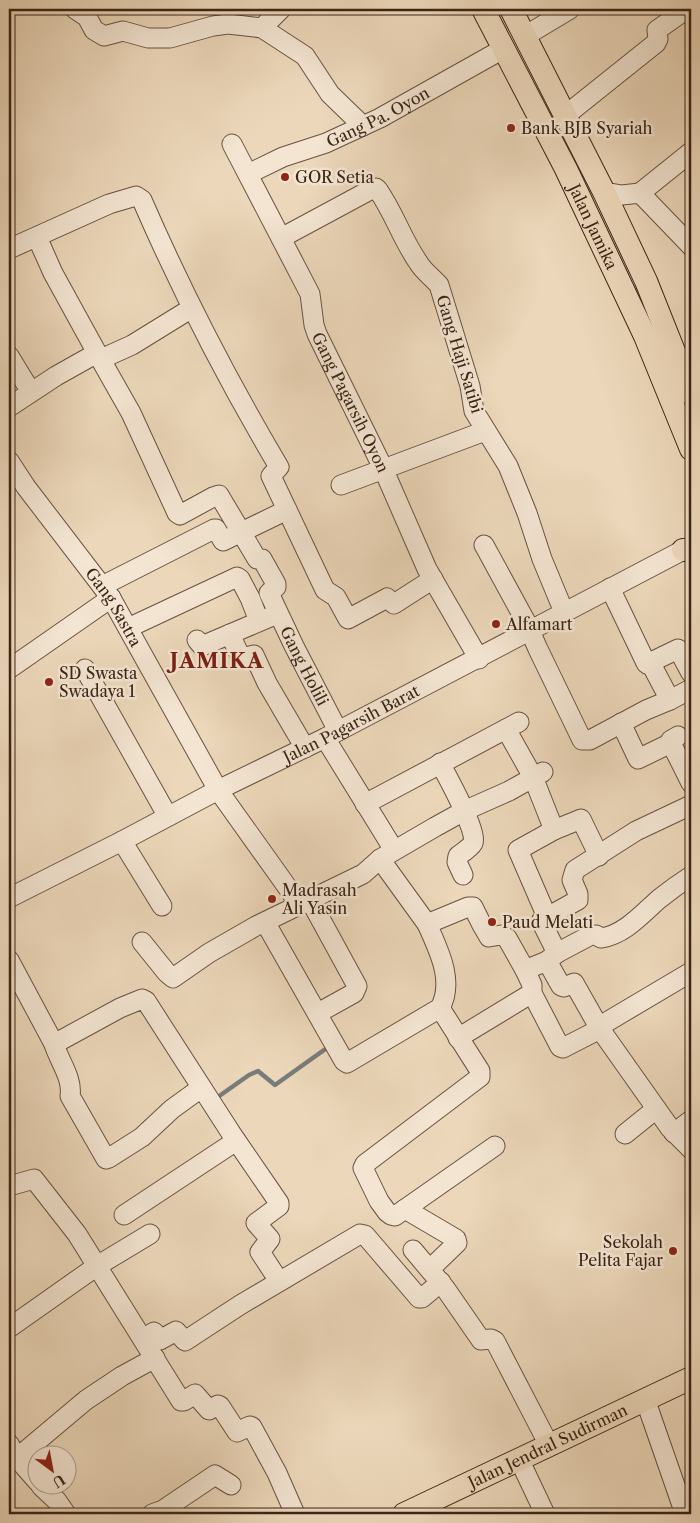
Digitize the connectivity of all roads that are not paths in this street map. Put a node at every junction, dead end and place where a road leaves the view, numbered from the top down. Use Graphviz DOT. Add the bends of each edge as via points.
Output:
graph roads {
  1 [pos="75,9"];
  2 [pos="483,9"];
  3 [pos="511,9"];
  4 [pos="570,9"];
  5 [pos="687,9"];
  6 [pos="271,15"];
  7 [pos="525,36"];
  8 [pos="503,49"];
  9 [pos="566,115"];
  10 [pos="363,126"];
  11 [pos="232,144"];
  12 [pos="691,152"];
  13 [pos="248,174"];
  14 [pos="604,192"];
  15 [pos="640,193"];
  16 [pos="37,236"];
  17 [pos="281,238"];
  18 [pos="691,246"];
  19 [pos="9,249"];
  20 [pos="192,308"];
  21 [pos="9,356"];
  22 [pos="99,356"];
  23 [pos="31,392"];
  24 [pos="691,394"];
  25 [pos="9,408"];
  26 [pos="485,431"];
  27 [pos="691,449"];
  28 [pos="9,461"];
  29 [pos="384,470"];
  30 [pos="341,485"];
  31 [pos="287,510"];
  32 [pos="241,532"];
  33 [pos="484,545"];
  34 [pos="689,547"];
  35 [pos="433,579"];
  36 [pos="610,588"];
  37 [pos="107,592"];
  38 [pos="275,607"];
  39 [pos="564,612"];
  40 [pos="259,621"];
  41 [pos="128,628"];
  42 [pos="530,631"];
  43 [pos="230,634"];
  44 [pos="197,640"];
  45 [pos="478,658"];
  46 [pos="650,662"];
  47 [pos="9,669"];
  48 [pos="85,669"];
  49 [pos="691,673"];
  50 [pos="691,689"];
  51 [pos="670,700"];
  52 [pos="621,724"];
  53 [pos="331,735"];
  54 [pos="305,748"];
  55 [pos="440,763"];
  56 [pos="538,774"];
  57 [pos="691,783"];
  58 [pos="218,790"];
  59 [pos="365,804"];
  60 [pos="691,805"];
  61 [pos="464,811"];
  62 [pos="167,815"];
  63 [pos="554,830"];
  64 [pos="122,841"];
  65 [pos="387,855"];
  66 [pos="600,856"];
  67 [pos="463,875"];
  68 [pos="691,876"];
  69 [pos="9,898"];
  70 [pos="305,902"];
  71 [pos="162,906"];
  72 [pos="547,917"];
  73 [pos="264,922"];
  74 [pos="427,924"];
  75 [pos="142,942"];
  76 [pos="9,960"];
  77 [pos="553,963"];
  78 [pos="691,972"];
  79 [pos="530,983"];
  80 [pos="440,1008"];
  81 [pos="318,1013"];
  82 [pos="600,1027"];
  83 [pos="458,1038"];
  84 [pos="54,1044"];
  85 [pos="201,1088"];
  86 [pos="656,1108"];
  87 [pos="691,1120"];
  88 [pos="674,1133"];
  89 [pos="625,1134"];
  90 [pos="236,1141"];
  91 [pos="495,1146"];
  92 [pos="691,1149"];
  93 [pos="9,1186"];
  94 [pos="405,1209"];
  95 [pos="124,1215"];
  96 [pos="150,1234"];
  97 [pos="413,1250"];
  98 [pos="97,1266"];
  99 [pos="436,1276"];
  100 [pos="279,1281"];
  101 [pos="9,1328"];
  102 [pos="143,1339"];
  103 [pos="155,1358"];
  104 [pos="691,1378"];
  105 [pos="645,1399"];
  106 [pos="549,1445"];
  107 [pos="13,1451"];
  108 [pos="519,1459"];
  109 [pos="28,1470"];
  110 [pos="232,1485"];
  111 [pos="52,1496"];
  112 [pos="66,1514"];
  113 [pos="152,1514"];
  114 [pos="296,1514"];
  115 [pos="404,1514"];
  116 [pos="545,1514"];
  117 [pos="686,1514"];
  1 -- 6 [label="street" via="104,36 123,32 148,38 170,38"];
  2 -- 8 [label="main road, Jalan Jamika"];
  3 -- 7 [label="main road, Jalan Jamika"];
  4 -- 7 [label="street"];
  5 -- 9 [label="street" via="657,30 656,43"];
  6 -- 10 [label="street" via="305,56 330,94"];
  7 -- 9 [label="main road, Jalan Jamika"];
  8 -- 10 [label="street, Gang Pa. Oyon"];
  8 -- 27 [label="main road, Jalan Jamika" via="566,169 641,328"];
  9 -- 14 [label="main road, Jalan Jamika"];
  10 -- 13 [label="street, Gang Pa. Oyon"];
  11 -- 13 [label="street, Gang Pagarsih Oyon"];
  12 -- 15 [label="street"];
  13 -- 17 [label="street, Gang Pagarsih Oyon"];
  14 -- 15 [label="street"];
  14 -- 24 [label="main road, Jalan Jamika" via="646,281"];
  15 -- 18 [label="street"];
  16 -- 19 [label="street"];
  16 -- 20 [label="street" via="136,196 142,200"];
  16 -- 22 [label="street" via="53,273"];
  17 -- 26 [label="street, Gang Haji Satibi" via="376,188 418,263 439,285 470,386 474,411"];
  17 -- 29 [label="street, Gang Pagarsih Oyon" via="310,294 317,334"];
  20 -- 22 [label="street" via="132,345"];
  20 -- 31 [label="street" via="279,467 271,476"];
  21 -- 23 [label="street"];
  22 -- 23 [label="street"];
  22 -- 32 [label="street" via="131,413 177,513 180,515 219,495"];
  23 -- 25 [label="street"];
  26 -- 29 [label="street"];
  26 -- 39 [label="street, Gang Haji Satibi" via="508,466"];
  28 -- 37 [label="street, Gang Sastra"];
  29 -- 30 [label="street"];
  29 -- 35 [label="street, Gang Pagarsih Oyon"];
  31 -- 32 [label="street"];
  31 -- 35 [label="street" via="325,590 336,597 348,619 387,598 394,604"];
  32 -- 37 [label="street" via="223,541 214,529"];
  32 -- 38 [label="street" via="276,584 269,593"];
  33 -- 42 [label="street"];
  34 -- 36 [label="street, Jalan Pagarsih Barat"];
  35 -- 45 [label="street, Gang Pagarsih Oyon"];
  36 -- 39 [label="street, Jalan Pagarsih Barat"];
  36 -- 46 [label="street" via="646,663"];
  37 -- 41 [label="street, Gang Sastra"];
  37 -- 47 [label="street"];
  38 -- 40 [label="street"];
  38 -- 53 [label="street, Gang Holili"];
  39 -- 42 [label="street, Jalan Pagarsih Barat"];
  40 -- 41 [label="street" via="237,577"];
  40 -- 43 [label="street"];
  41 -- 58 [label="street, Gang Sastra"];
  42 -- 45 [label="street, Jalan Pagarsih Barat"];
  42 -- 52 [label="street" via="582,740 590,740"];
  43 -- 44 [label="street" via="202,646"];
  43 -- 54 [label="street" via="241,658 254,655"];
  45 -- 53 [label="street, Jalan Pagarsih Barat"];
  46 -- 49 [label="street" via="678,648"];
  46 -- 51 [label="street"];
  48 -- 62 [label="street"];
  50 -- 51 [label="street"];
  51 -- 52 [label="street"];
  52 -- 57 [label="street" via="638,759 674,739"];
  53 -- 54 [label="street, Jalan Pagarsih Barat"];
  53 -- 59 [label="street, Gang Holili"];
  54 -- 58 [label="street, Jalan Pagarsih Barat"];
  55 -- 56 [label="street" via="513,725"];
  55 -- 59 [label="street"];
  55 -- 61 [label="street"];
  56 -- 61 [label="street" via="509,792"];
  56 -- 63 [label="street"];
  58 -- 62 [label="street, Jalan Pagarsih Barat"];
  58 -- 70 [label="street, Gang Sastra"];
  59 -- 65 [label="street, Gang Holili"];
  60 -- 66 [label="street" via="653,821"];
  61 -- 65 [label="street"];
  61 -- 67 [label="street" via="474,838 458,856"];
  62 -- 64 [label="street, Jalan Pagarsih Barat"];
  63 -- 66 [label="street" via="581,819"];
  63 -- 72 [label="street" via="518,850"];
  64 -- 69 [label="street, Jalan Pagarsih Barat"];
  64 -- 71 [label="street"];
  65 -- 70 [label="street" via="363,874"];
  65 -- 74 [label="street, Gang Holili"];
  66 -- 72 [label="street" via="572,875 578,900"];
  68 -- 77 [label="street" via="615,934 601,938 591,934"];
  70 -- 73 [label="street"];
  70 -- 81 [label="street, Gang Sastra" via="357,986 354,993"];
  72 -- 77 [label="street" via="542,923"];
  73 -- 75 [label="street" via="174,978"];
  73 -- 81 [label="street"];
  74 -- 79 [label="street" via="473,907 490,937 501,935 507,938"];
  74 -- 80 [label="street, Gang Holili" via="444,967 445,998"];
  76 -- 84 [label="street"];
  77 -- 79 [label="street"];
  77 -- 82 [label="street" via="561,986 574,983"];
  78 -- 82 [label="street"];
  79 -- 82 [label="street" via="560,1047"];
  79 -- 83 [label="street"];
  80 -- 81 [label="street" via="347,1063"];
  80 -- 83 [label="street"];
  82 -- 86 [label="street"];
  83 -- 94 [label="street" via="480,1077 369,1160 363,1168 379,1200 391,1215"];
  84 -- 85 [label="street" via="142,999"];
  84 -- 85 [label="street" via="69,1080 70,1096 106,1158 142,1137"];
  85 -- 90 [label="street"];
  86 -- 88 [label="street"];
  86 -- 89 [label="street"];
  87 -- 88 [label="street"];
  88 -- 92 [label="street"];
  90 -- 95 [label="street"];
  90 -- 100 [label="street" via="280,1204 256,1223 270,1239 260,1252"];
  91 -- 94 [label="street"];
  93 -- 98 [label="street" via="34,1179 77,1234"];
  94 -- 99 [label="street" via="456,1239 457,1243"];
  96 -- 98 [label="street"];
  97 -- 99 [label="street"];
  98 -- 101 [label="street"];
  98 -- 102 [label="street"];
  99 -- 100 [label="street" via="419,1298 362,1234"];
  99 -- 106 [label="street" via="481,1340 495,1341"];
  100 -- 102 [label="street" via="185,1342 176,1331 160,1340 154,1332"];
  102 -- 103 [label="street"];
  103 -- 107 [label="street" via="122,1376"];
  103 -- 114 [label="street" via="182,1401 195,1394 209,1410 220,1406 237,1432 252,1427"];
  104 -- 105 [label="main road, Jalan Jendral Sudirman"];
  105 -- 106 [label="main road, Jalan Jendral Sudirman"];
  105 -- 117 [label="street"];
  106 -- 108 [label="main road, Jalan Jendral Sudirman"];
  107 -- 109 [label="street"];
  108 -- 115 [label="main road, Jalan Jendral Sudirman"];
  108 -- 116 [label="street"];
  110 -- 113 [label="street" via="215,1475"];
  111 -- 112 [label="street"];
}
